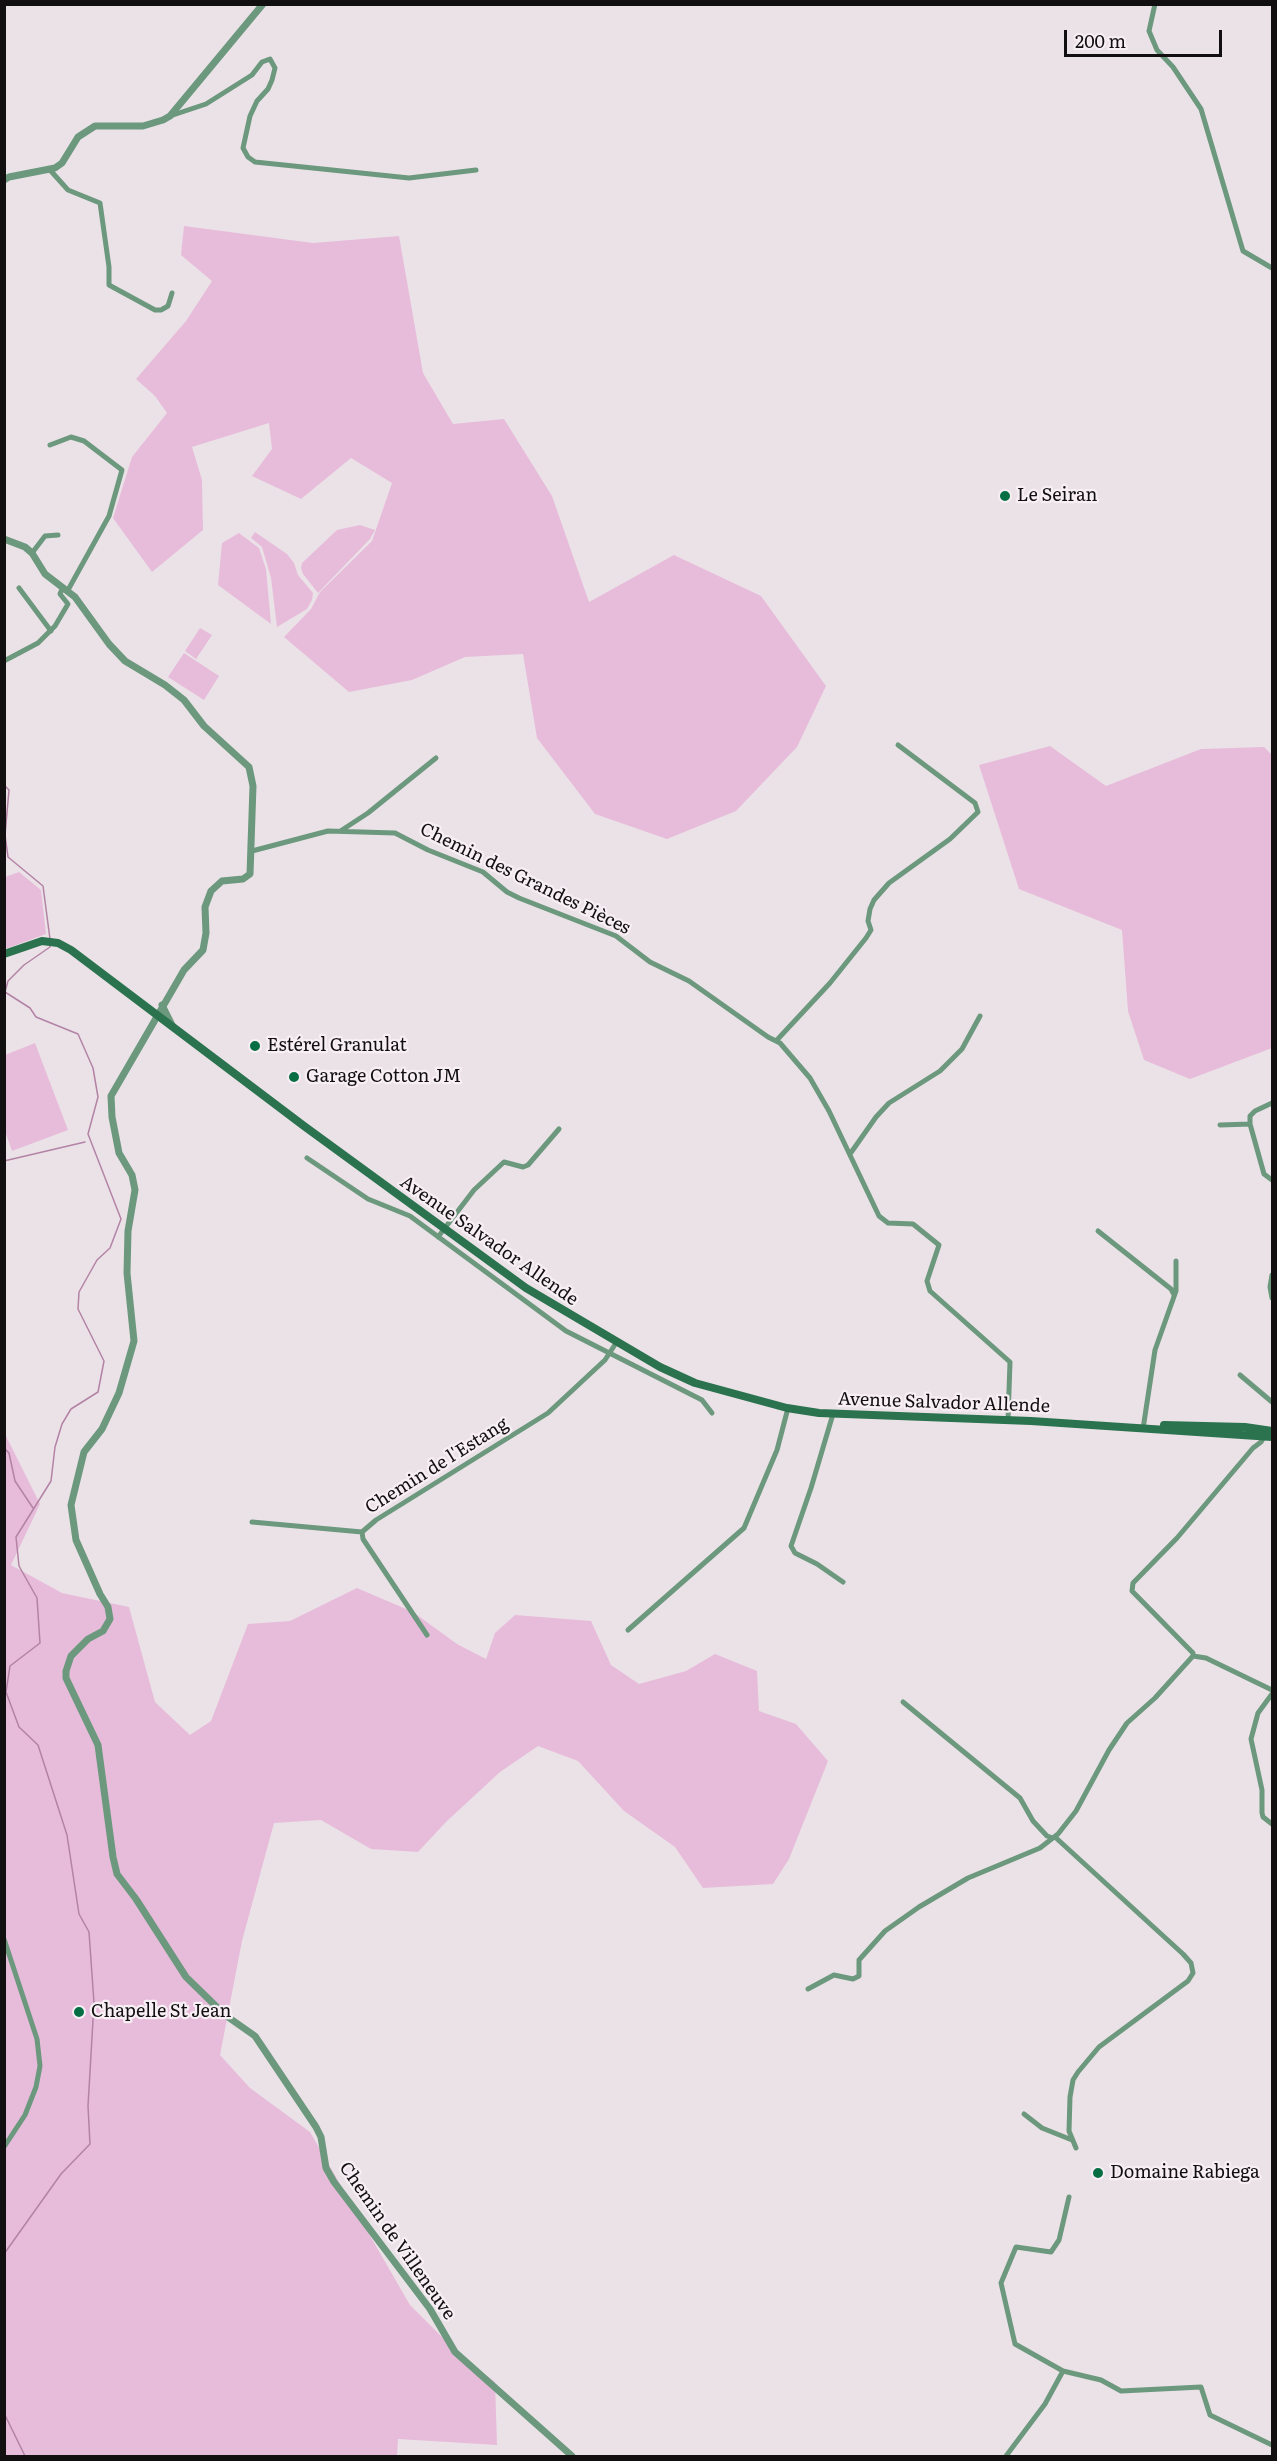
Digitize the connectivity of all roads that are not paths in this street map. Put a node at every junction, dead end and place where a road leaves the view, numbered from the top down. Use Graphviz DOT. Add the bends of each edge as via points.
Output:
graph roads {
  1 [pos="263,4"];
  2 [pos="1155,4"];
  3 [pos="171,116"];
  4 [pos="50,170"];
  5 [pos="476,170"];
  6 [pos="4,180"];
  7 [pos="1272,268"];
  8 [pos="172,293"];
  9 [pos="50,445"];
  10 [pos="58,535"];
  11 [pos="4,539"];
  12 [pos="32,553"];
  13 [pos="19,588"];
  14 [pos="65,588"];
  15 [pos="51,631"];
  16 [pos="4,661"];
  17 [pos="898,745"];
  18 [pos="436,758"];
  19 [pos="339,831"];
  20 [pos="252,851"];
  21 [pos="4,954"];
  22 [pos="162,1005"];
  23 [pos="157,1014"];
  24 [pos="980,1016"];
  25 [pos="174,1027"];
  26 [pos="776,1041"];
  27 [pos="1272,1103"];
  28 [pos="1250,1124"];
  29 [pos="1220,1125"];
  30 [pos="559,1130"];
  31 [pos="850,1154"];
  32 [pos="307,1158"];
  33 [pos="1272,1180"];
  34 [pos="445,1230"];
  35 [pos="1098,1230"];
  36 [pos="438,1237"];
  37 [pos="1176,1261"];
  38 [pos="1272,1275"];
  39 [pos="1174,1295"];
  40 [pos="1272,1298"];
  41 [pos="616,1342"];
  42 [pos="610,1353"];
  43 [pos="1240,1376"];
  44 [pos="1272,1402"];
  45 [pos="788,1408"];
  46 [pos="712,1413"];
  47 [pos="833,1414"];
  48 [pos="1008,1420"];
  49 [pos="1143,1427"];
  50 [pos="1270,1435"];
  51 [pos="252,1522"];
  52 [pos="362,1532"];
  53 [pos="843,1582"];
  54 [pos="628,1630"];
  55 [pos="427,1635"];
  56 [pos="1193,1656"];
  57 [pos="1272,1692"];
  58 [pos="903,1702"];
  59 [pos="1272,1824"];
  60 [pos="1054,1837"];
  61 [pos="4,1939"];
  62 [pos="808,1989"];
  63 [pos="1024,2114"];
  64 [pos="1072,2139"];
  65 [pos="4,2147"];
  66 [pos="1076,2148"];
  67 [pos="1069,2197"];
  68 [pos="1063,2371"];
  69 [pos="1272,2445"];
  70 [pos="572,2457"];
  71 [pos="1006,2457"];
  1 -- 3 [label="street"];
  2 -- 7 [label="street" via="1149,32 1157,50 1202,109 1243,251"];
  3 -- 4 [label="street" via="143,126 95,126 78,137 62,163"];
  3 -- 5 [label="street" via="206,104 270,59 275,68 272,80 250,116 243,148 255,162 409,178"];
  4 -- 6 [label="street"];
  4 -- 8 [label="street" via="68,190 100,203 109,285 155,310 168,306"];
  9 -- 14 [label="street" via="71,437 84,441 122,470 109,516"];
  10 -- 12 [label="street" via="45,536"];
  11 -- 12 [label="street"];
  12 -- 14 [label="street" via="45,574"];
  13 -- 15 [label="street"];
  14 -- 15 [label="street" via="60,594 68,604"];
  14 -- 20 [label="street" via="117,653 175,692 204,726 249,767 253,786"];
  15 -- 16 [label="street" via="38,643"];
  17 -- 26 [label="street" via="975,803 978,812 874,900 868,921 871,930 866,938"];
  18 -- 19 [label="street" via="368,813"];
  19 -- 20 [label="street, Chemin des Grandes Pièces"];
  19 -- 26 [label="street, Chemin des Grandes Pièces" via="395,833 483,872 519,898 616,936 650,962 689,981"];
  20 -- 22 [label="street" via="248,877 222,881 211,891 205,908 203,950 184,970"];
  21 -- 23 [label="main road, Avenue Salvador Allende" via="35,942 50,941 71,950"];
  22 -- 23 [label="street"];
  22 -- 25 [label="street"];
  23 -- 25 [label="main road, Avenue Salvador Allende"];
  23 -- 70 [label="street, Chemin de Villeneuve" via="113,1090 110,1105 119,1153 132,1175 135,1190 128,1231 127,1273 133,1353 102,1429 84,1452 71,1505 76,1540 110,1619 103,1631 71,1656 66,1677 98,1745 117,1874 186,1977 225,2015 255,2036 316,2127 326,2168 334,2182 430,2309 455,2352"];
  24 -- 31 [label="street" via="962,1049 940,1071 876,1116"];
  25 -- 34 [label="main road, Avenue Salvador Allende"];
  26 -- 31 [label="street, Chemin des Grandes Pièces" via="810,1078"];
  27 -- 28 [label="street" via="1255,1111"];
  28 -- 29 [label="street"];
  28 -- 33 [label="street" via="1264,1174"];
  30 -- 34 [label="street" via="528,1165 504,1161 474,1190"];
  31 -- 48 [label="street, Chemin des Grandes Pièces" via="883,1221 913,1224 939,1245 927,1281 930,1291 1010,1362"];
  32 -- 36 [label="street" via="368,1199 410,1216"];
  34 -- 36 [label="street"];
  34 -- 41 [label="main road, Avenue Salvador Allende" via="542,1299"];
  35 -- 39 [label="street" via="1171,1288"];
  36 -- 42 [label="street" via="567,1331"];
  37 -- 39 [label="street"];
  38 -- 40 [label="street"];
  39 -- 49 [label="street" via="1155,1350"];
  41 -- 42 [label="street, Chemin de l'Estang"];
  41 -- 45 [label="main road, Avenue Salvador Allende" via="695,1383"];
  42 -- 46 [label="street" via="702,1400"];
  42 -- 52 [label="street, Chemin de l'Estang" via="548,1413"];
  43 -- 44 [label="street"];
  45 -- 47 [label="main road, Avenue Salvador Allende"];
  45 -- 54 [label="street" via="777,1450 744,1528"];
  47 -- 48 [label="main road, Avenue Salvador Allende"];
  47 -- 53 [label="street" via="791,1546 795,1553"];
  48 -- 49 [label="main road, Avenue Salvador Allende"];
  49 -- 50 [label="main road, Avenue Salvador Allende" via="1245,1427"];
  50 -- 56 [label="street" via="1133,1584 1132,1591"];
  51 -- 52 [label="street"];
  52 -- 55 [label="street, Chemin de l'Estang"];
  56 -- 57 [label="street" via="1206,1658"];
  56 -- 60 [label="street" via="1127,1724 1076,1811"];
  57 -- 59 [label="street" via="1258,1713 1251,1739 1262,1790 1262,1813"];
  58 -- 60 [label="street" via="1020,1798 1033,1821 1047,1836"];
  60 -- 62 [label="street" via="1040,1848 968,1878 893,1925 867,1949 860,1960 859,1976 853,1979 834,1975"];
  60 -- 64 [label="street" via="1183,1954 1191,1963 1192,1973 1188,1981 1099,2048 1078,2072 1070,2097"];
  61 -- 65 [label="street" via="34,2028 40,2066 24,2115"];
  63 -- 64 [label="street" via="1042,2128"];
  64 -- 66 [label="street"];
  67 -- 68 [label="street" via="1059,2240 1051,2252 1016,2247 1001,2283 1015,2344"];
  68 -- 69 [label="street" via="1101,2380 1121,2391 1201,2386 1210,2415"];
  68 -- 71 [label="street" via="1045,2404"];
}
